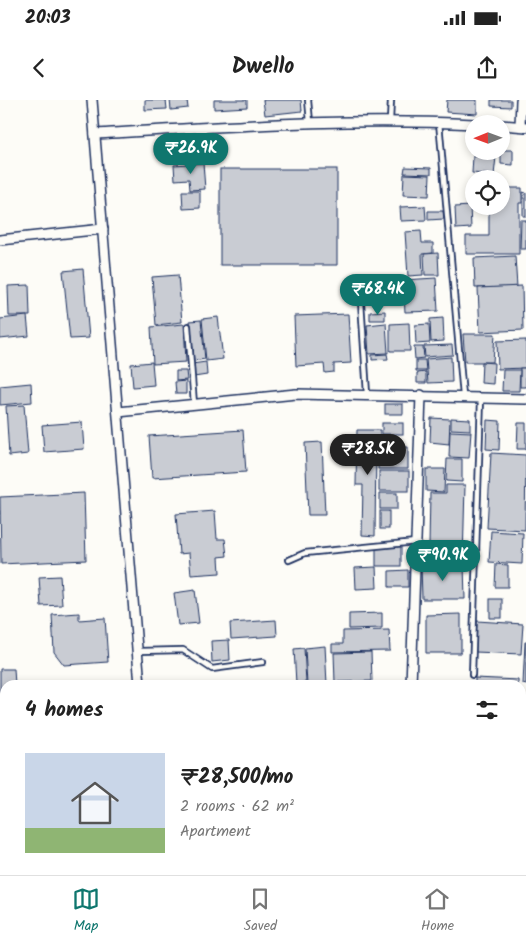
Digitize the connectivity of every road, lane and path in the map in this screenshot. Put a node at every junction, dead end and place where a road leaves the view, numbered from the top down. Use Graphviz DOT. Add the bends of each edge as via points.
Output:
graph roads {
  1 [pos="92,100"];
  2 [pos="308,100"];
  3 [pos="391,100"];
  4 [pos="521,100"];
  5 [pos="390,121"];
  6 [pos="310,122"];
  7 [pos="439,122"];
  8 [pos="465,123"];
  9 [pos="510,126"];
  10 [pos="523,127"];
  11 [pos="95,134"];
  12 [pos="103,229"];
  13 [pos="0,240"];
  14 [pos="361,302"];
  15 [pos="188,326"];
  16 [pos="367,394"];
  17 [pos="421,395"];
  18 [pos="463,396"];
  19 [pos="481,397"];
  20 [pos="526,399"];
  21 [pos="194,404"];
  22 [pos="118,412"];
  23 [pos="416,542"];
  24 [pos="289,560"];
  25 [pos="138,651"];
  26 [pos="263,662"];
  27 [pos="472,675"];
  28 [pos="140,680"];
  29 [pos="411,680"];
  1 -- 11 [label="street"];
  2 -- 6 [label="lane"];
  3 -- 5 [label="lane"];
  4 -- 10 [label="street"];
  5 -- 6 [label="street"];
  5 -- 7 [label="street"];
  6 -- 11 [label="street"];
  7 -- 8 [label="street"];
  7 -- 18 [label="lane"];
  9 -- 10 [label="street"];
  11 -- 12 [label="street"];
  12 -- 13 [label="street"];
  12 -- 22 [label="street"];
  14 -- 16 [label="lane"];
  15 -- 21 [label="lane"];
  16 -- 17 [label="street"];
  16 -- 21 [label="street" via="296,394"];
  17 -- 18 [label="street"];
  17 -- 23 [label="street"];
  18 -- 19 [label="street"];
  19 -- 20 [label="street"];
  19 -- 27 [label="lane"];
  21 -- 22 [label="street"];
  22 -- 25 [label="street"];
  23 -- 24 [label="lane" via="305,553"];
  23 -- 29 [label="street"];
  25 -- 26 [label="lane" via="183,650 212,669"];
  25 -- 28 [label="street"];
}
